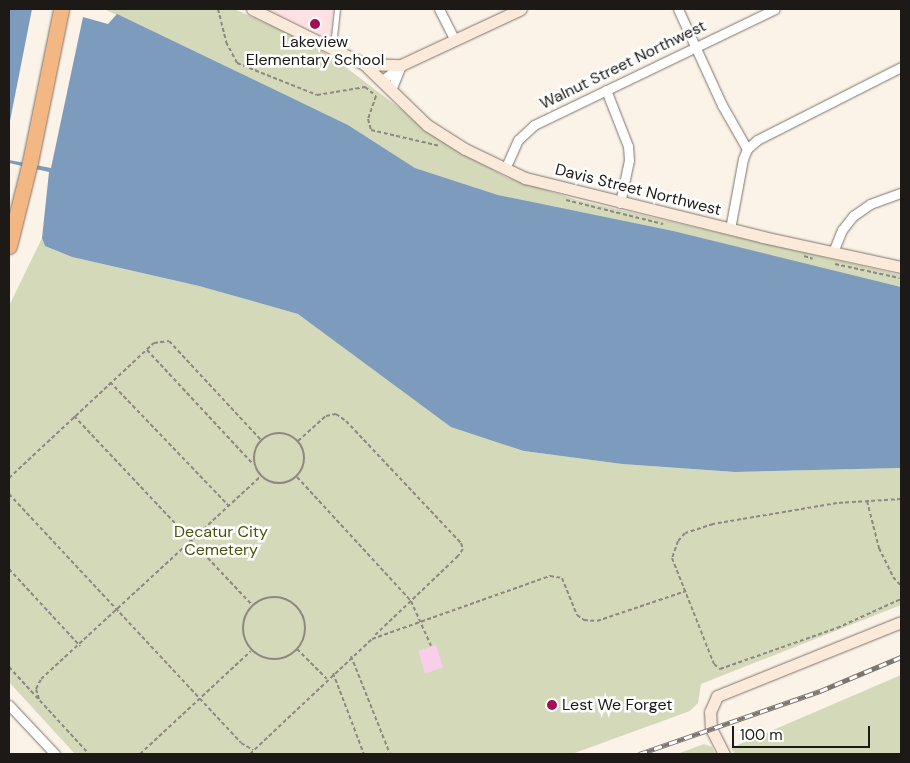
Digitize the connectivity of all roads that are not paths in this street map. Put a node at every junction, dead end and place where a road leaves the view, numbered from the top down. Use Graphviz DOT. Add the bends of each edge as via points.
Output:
graph roads {
  1 [pos="61,9"];
  2 [pos="252,9"];
  3 [pos="337,9"];
  4 [pos="439,9"];
  5 [pos="521,9"];
  6 [pos="678,9"];
  7 [pos="774,9"];
  8 [pos="455,40"];
  9 [pos="695,47"];
  10 [pos="333,49"];
  11 [pos="364,64"];
  12 [pos="401,65"];
  13 [pos="901,67"];
  14 [pos="380,81"];
  15 [pos="391,90"];
  16 [pos="606,90"];
  17 [pos="747,149"];
  18 [pos="505,169"];
  19 [pos="901,193"];
  20 [pos="620,202"];
  21 [pos="730,230"];
  22 [pos="9,246"];
  23 [pos="832,252"];
  24 [pos="901,267"];
  25 [pos="901,622"];
  26 [pos="9,705"];
  27 [pos="54,754"];
  28 [pos="724,754"];
  1 -- 22 [label="highway"];
  2 -- 10 [label="street, Davis Street Northwest"];
  3 -- 10 [label="lane"];
  4 -- 8 [label="street"];
  5 -- 8 [label="street"];
  6 -- 9 [label="street"];
  7 -- 9 [label="street, Walnut Street Northwest"];
  8 -- 12 [label="street"];
  9 -- 16 [label="street, Walnut Street Northwest"];
  9 -- 17 [label="street" via="737,135"];
  10 -- 11 [label="street, Davis Street Northwest"];
  11 -- 12 [label="street"];
  11 -- 14 [label="street, Davis Street Northwest"];
  12 -- 14 [label="street"];
  12 -- 15 [label="street"];
  13 -- 17 [label="street" via="766,134"];
  14 -- 15 [label="street, Davis Street Northwest"];
  15 -- 18 [label="street, Davis Street Northwest" via="426,126"];
  16 -- 18 [label="street, Walnut Street Northwest" via="524,132"];
  16 -- 20 [label="street" via="628,146 629,160"];
  17 -- 21 [label="street"];
  18 -- 20 [label="street, Davis Street Northwest" via="546,185"];
  19 -- 23 [label="street" via="870,204 853,216"];
  20 -- 21 [label="street, Davis Street Northwest"];
  21 -- 23 [label="street, Davis Street Northwest"];
  23 -- 24 [label="street, Davis Street Northwest"];
  25 -- 28 [label="street" via="717,696 710,712 711,729"];
  26 -- 27 [label="street"];
}
